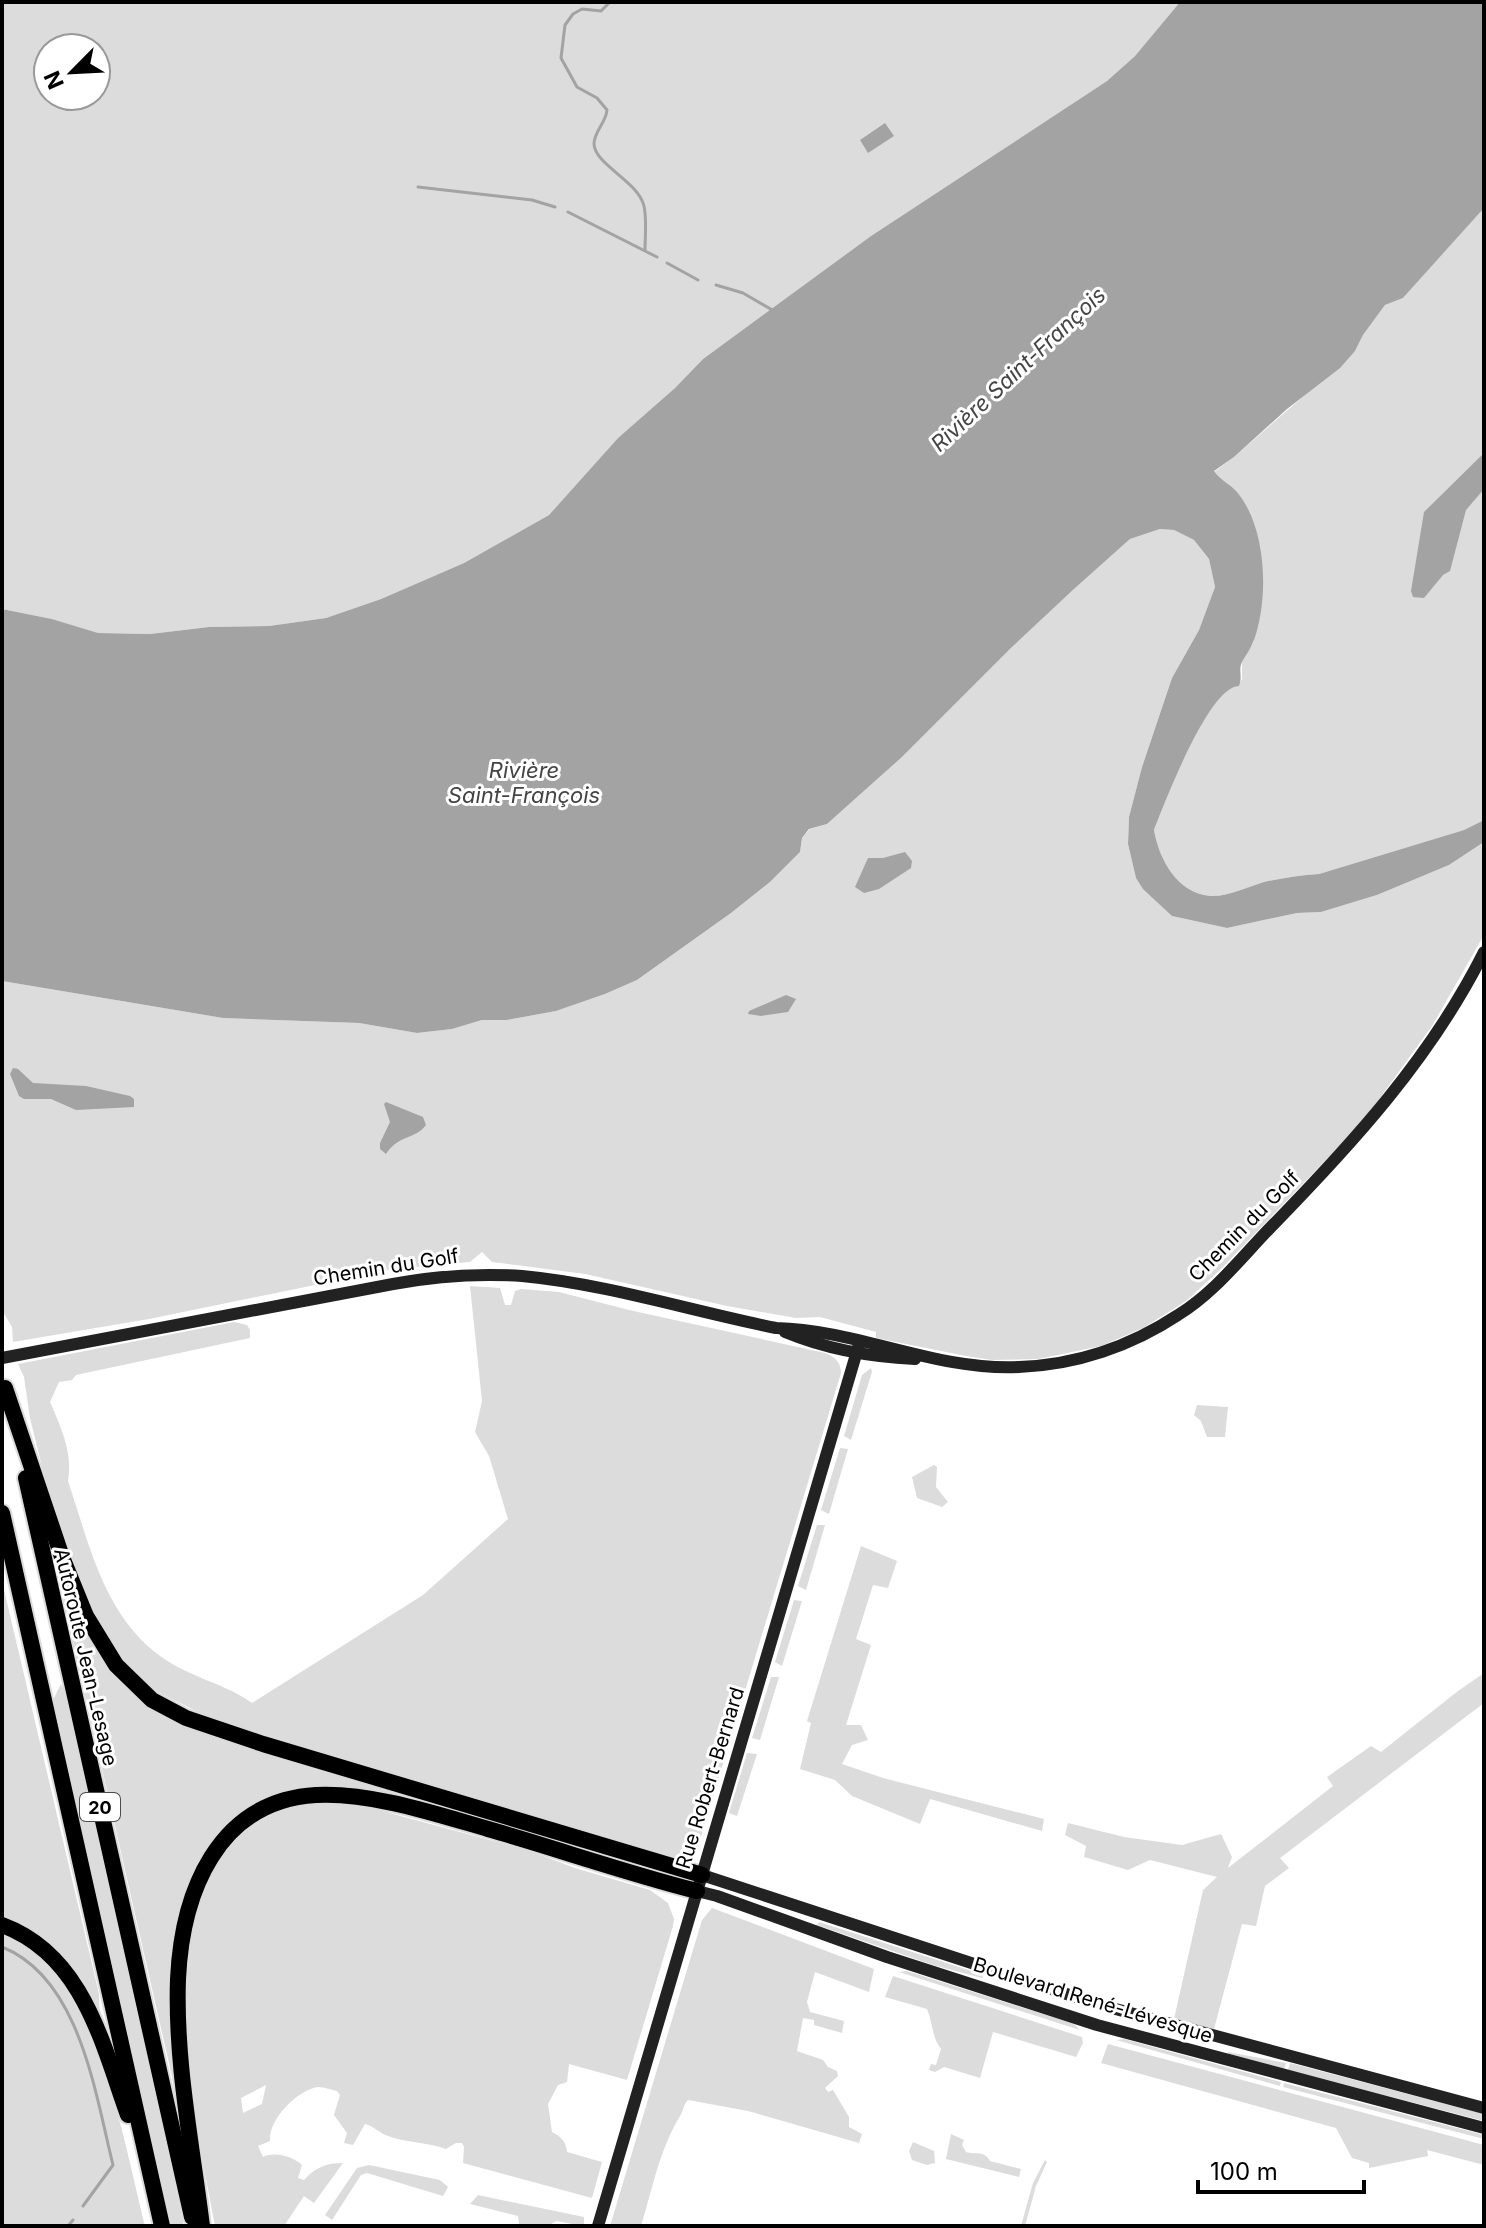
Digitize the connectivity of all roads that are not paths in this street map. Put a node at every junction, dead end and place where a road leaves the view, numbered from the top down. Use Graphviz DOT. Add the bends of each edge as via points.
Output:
graph roads {
  1 [pos="1484,952"];
  2 [pos="858,1346"];
  3 [pos="2,1358"];
  4 [pos="3,1383"];
  5 [pos="2,1513"];
  6 [pos="699,1883"];
  7 [pos="2,1925"];
  8 [pos="1484,2108"];
  9 [pos="1484,2128"];
  10 [pos="152,2181"];
  11 [pos="162,2226"];
  12 [pos="194,2226"];
  13 [pos="202,2226"];
  14 [pos="598,2226"];
  1 -- 2 [label="street, Chemin du Golf" via="1454,1007 1383,1106 1218,1282 1152,1331 1062,1362 995,1367"];
  2 -- 3 [label="street, Chemin du Golf" via="805,1329 776,1328 550,1280 465,1275 366,1288"];
  2 -- 6 [label="street, Rue Robert-Bernard"];
  4 -- 6 [label="highway" via="86,1616 116,1665 152,1700 186,1718 263,1744"];
  4 -- 12 [label="highway, Autoroute Jean-Lesage / 20"];
  5 -- 10 [label="highway, 20"];
  6 -- 8 [label="street, Boulevard René-Lévesque" via="1097,2004"];
  6 -- 9 [label="street, Boulevard René-Lévesque" via="717,1896 887,1957 1084,2021"];
  6 -- 13 [label="highway" via="350,1796 303,1796 250,1818 222,1842 199,1875 180,1949 181,2051"];
  6 -- 14 [label="street, Rue Robert-Bernard"];
  7 -- 10 [label="highway" via="38,1943 77,1987 96,2025"];
  10 -- 11 [label="highway, 20"];
}
